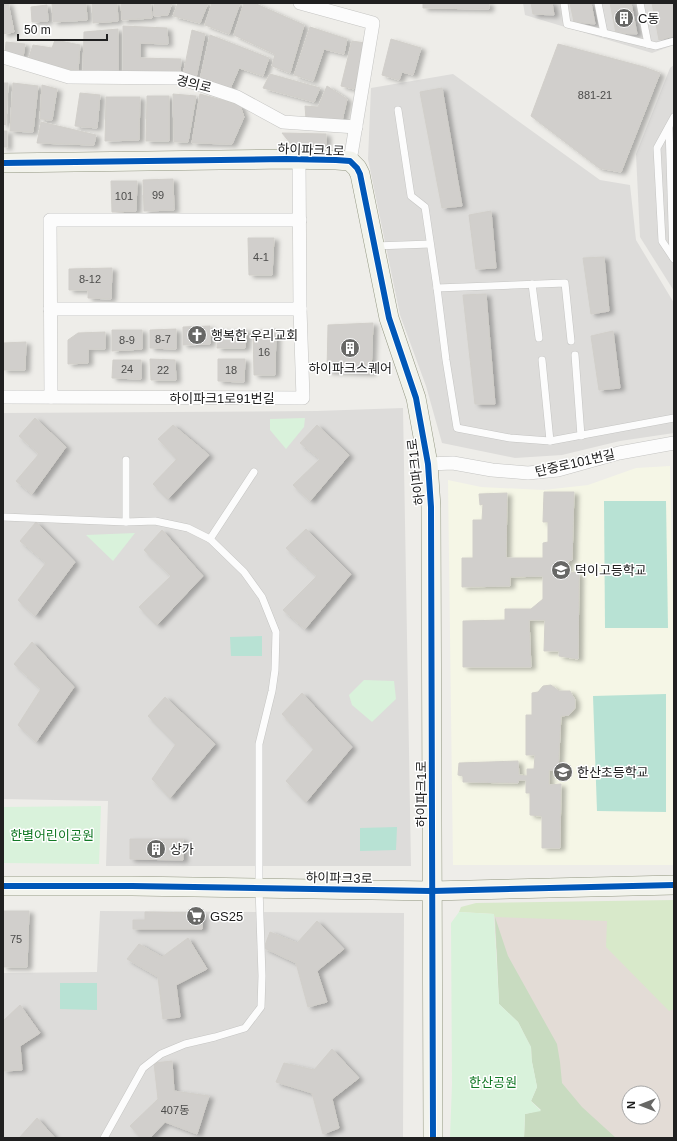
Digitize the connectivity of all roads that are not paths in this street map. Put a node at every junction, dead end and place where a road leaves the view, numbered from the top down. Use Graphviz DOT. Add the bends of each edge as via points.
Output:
graph roads {
  1 [pos="300,3"];
  2 [pos="564,3"];
  3 [pos="598,3"];
  4 [pos="640,3"];
  5 [pos="604,33"];
  6 [pos="674,41"];
  7 [pos="648,44"];
  8 [pos="3,57"];
  9 [pos="398,110"];
  10 [pos="674,117"];
  11 [pos="356,127"];
  12 [pos="669,127"];
  13 [pos="299,159"];
  14 [pos="350,161"];
  15 [pos="3,163"];
  16 [pos="300,220"];
  17 [pos="430,244"];
  18 [pos="374,246"];
  19 [pos="674,258"];
  20 [pos="532,284"];
  21 [pos="437,288"];
  22 [pos="50,309"];
  23 [pos="300,309"];
  24 [pos="538,338"];
  25 [pos="571,341"];
  26 [pos="575,355"];
  27 [pos="542,360"];
  28 [pos="3,397"];
  29 [pos="51,397"];
  30 [pos="674,418"];
  31 [pos="581,436"];
  32 [pos="550,441"];
  33 [pos="674,443"];
  34 [pos="126,460"];
  35 [pos="428,464"];
  36 [pos="254,472"];
  37 [pos="3,517"];
  38 [pos="126,522"];
  39 [pos="210,539"];
  40 [pos="674,885"];
  41 [pos="3,886"];
  42 [pos="259,888"];
  43 [pos="432,891"];
  44 [pos="104,1138"];
  45 [pos="432,1138"];
  1 -- 11 [label="street" via="373,23"];
  2 -- 5 [label="lane" via="568,24"];
  3 -- 5 [label="lane"];
  4 -- 7 [label="lane"];
  5 -- 7 [label="lane"];
  6 -- 7 [label="lane" via="656,46"];
  8 -- 11 [label="street, 경의로" via="69,77 180,78 237,97 283,122"];
  9 -- 17 [label="lane" via="411,196 426,207"];
  10 -- 12 [label="lane"];
  11 -- 14 [label="street"];
  12 -- 19 [label="lane"];
  12 -- 19 [label="lane" via="657,148 662,241"];
  13 -- 14 [label="street, 하이파크1로"];
  13 -- 15 [label="street, 하이파크1로"];
  13 -- 16 [label="street, 하이파크1로91번길"];
  14 -- 18 [label="street, 하이파크1로" via="360,174"];
  16 -- 22 [label="street" via="50,220"];
  16 -- 23 [label="street, 하이파크1로91번길"];
  17 -- 18 [label="lane"];
  17 -- 21 [label="lane"];
  18 -- 35 [label="street, 하이파크1로" via="389,318 416,398"];
  20 -- 21 [label="lane"];
  20 -- 24 [label="lane"];
  20 -- 25 [label="lane" via="566,283"];
  21 -- 32 [label="lane" via="457,428 510,438"];
  22 -- 23 [label="street"];
  22 -- 29 [label="street"];
  23 -- 29 [label="street, 하이파크1로91번길" via="303,398"];
  26 -- 31 [label="lane"];
  27 -- 32 [label="lane"];
  28 -- 29 [label="street, 하이파크1로91번길"];
  30 -- 31 [label="lane"];
  31 -- 32 [label="lane"];
  33 -- 35 [label="street, 탄중로101번길" via="619,453 558,470 528,473 453,463"];
  34 -- 38 [label="lane"];
  35 -- 43 [label="street, 하이파크1로" via="431,507"];
  36 -- 39 [label="lane"];
  37 -- 38 [label="lane"];
  38 -- 39 [label="lane" via="155,521 188,528"];
  39 -- 42 [label="lane" via="244,572 262,597 276,632 272,691 259,744"];
  40 -- 43 [label="street, 하이파크3로"];
  41 -- 42 [label="street, 하이파크3로"];
  42 -- 43 [label="street, 하이파크3로"];
  42 -- 44 [label="lane" via="262,1006 245,1028 185,1044 161,1054 143,1068"];
  43 -- 45 [label="street, 하이파크1로"];
}
